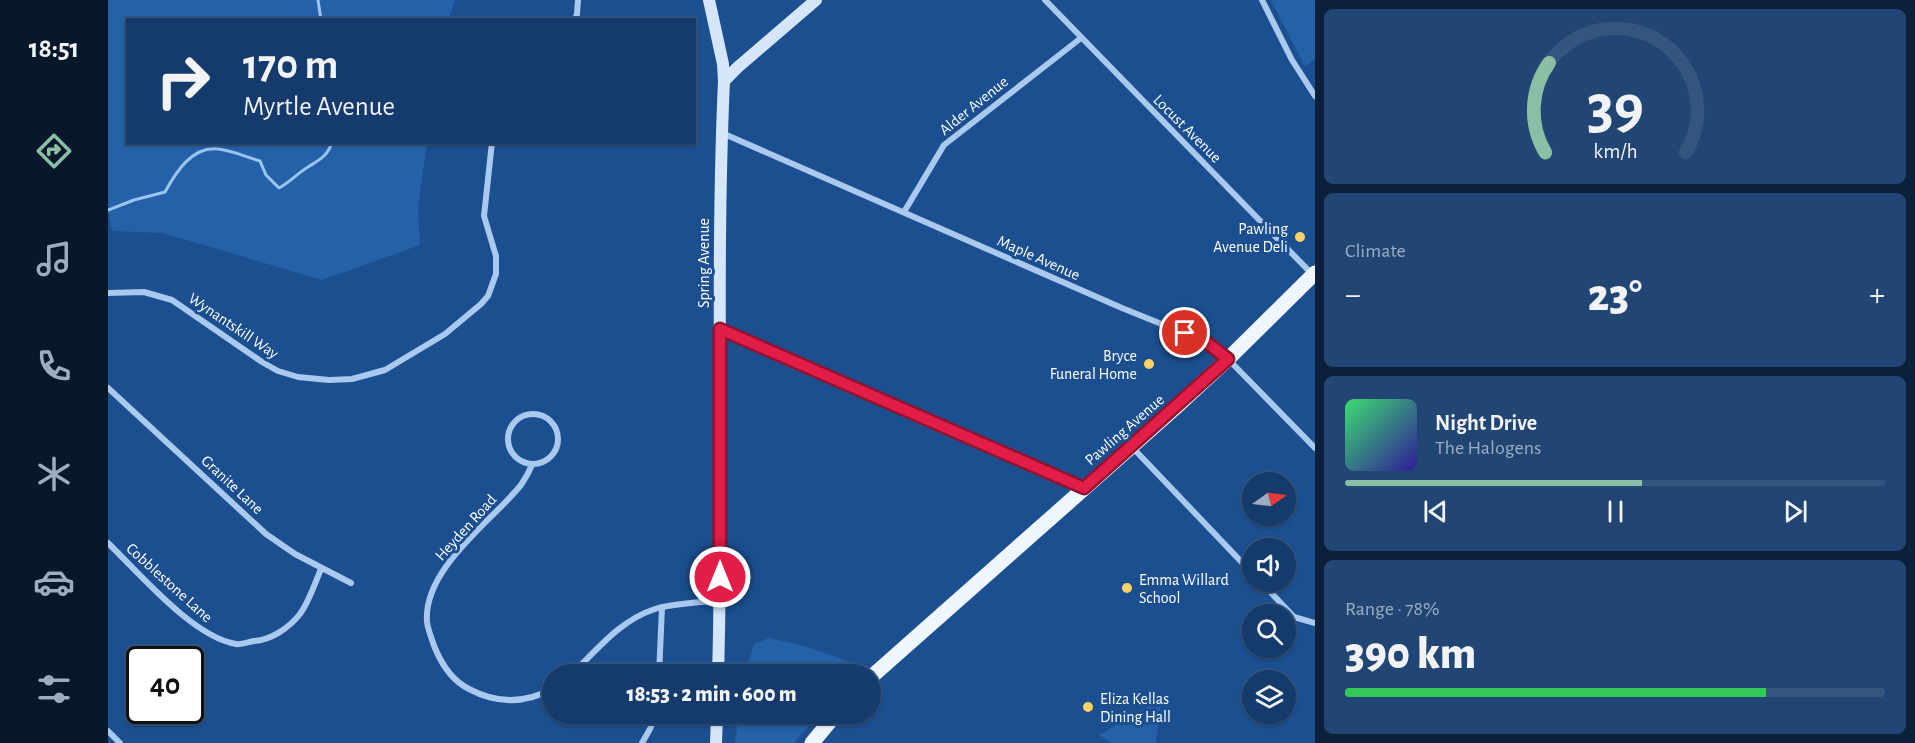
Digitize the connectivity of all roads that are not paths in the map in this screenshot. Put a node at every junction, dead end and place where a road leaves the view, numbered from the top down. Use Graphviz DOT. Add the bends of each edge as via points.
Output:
graph roads {
  1 [pos="578,0"];
  2 [pos="709,0"];
  3 [pos="816,0"];
  4 [pos="1045,0"];
  5 [pos="1262,0"];
  6 [pos="576,18"];
  7 [pos="1081,38"];
  8 [pos="724,81"];
  9 [pos="1315,96"];
  10 [pos="722,132"];
  11 [pos="492,144"];
  12 [pos="904,212"];
  13 [pos="1314,274"];
  14 [pos="108,292"];
  15 [pos="720,329"];
  16 [pos="1228,359"];
  17 [pos="108,388"];
  18 [pos="1132,446"];
  19 [pos="1315,448"];
  20 [pos="532,465"];
  21 [pos="1084,488"];
  22 [pos="108,543"];
  23 [pos="1242,562"];
  24 [pos="321,569"];
  25 [pos="351,583"];
  26 [pos="1271,592"];
  27 [pos="720,600"];
  28 [pos="662,607"];
  29 [pos="1315,623"];
  30 [pos="583,664"];
  31 [pos="659,664"];
  32 [pos="718,664"];
  33 [pos="881,668"];
  34 [pos="542,693"];
  35 [pos="652,724"];
  36 [pos="717,724"];
  37 [pos="828,724"];
  38 [pos="108,730"];
  39 [pos="120,743"];
  40 [pos="642,743"];
  41 [pos="716,743"];
  42 [pos="812,743"];
  1 -- 6 [label="street"];
  2 -- 8 [label="street, Spring Avenue"];
  3 -- 8 [label="street"];
  4 -- 7 [label="street, Locust Avenue"];
  5 -- 9 [label="street"];
  7 -- 12 [label="street, Alder Avenue" via="944,145"];
  7 -- 13 [label="street, Locust Avenue"];
  8 -- 10 [label="street, Spring Avenue"];
  10 -- 12 [label="street, Maple Avenue"];
  10 -- 15 [label="street, Spring Avenue"];
  11 -- 14 [label="street, Wynantskill Way" via="484,216 496,256 496,274 488,296 445,334 385,370 351,379 298,377 262,362 172,300 144,292"];
  12 -- 16 [label="street, Maple Avenue" via="1206,342"];
  13 -- 16 [label="main road, Pawling Avenue"];
  15 -- 21 [label="street"];
  15 -- 27 [label="street, Spring Avenue"];
  16 -- 18 [label="main road, Pawling Avenue"];
  16 -- 19 [label="street, Maple Avenue"];
  17 -- 24 [label="street, Granite Lane" via="267,534"];
  18 -- 21 [label="main road, Pawling Avenue"];
  18 -- 23 [label="street"];
  20 -- 20 [label="street, Heyden Road" via="548,459 557,445 550,422 535,415 520,418 508,438 512,453"];
  20 -- 34 [label="street, Heyden Road" via="522,483 443,571 429,602 427,621 439,658 462,686 509,702"];
  21 -- 33 [label="main road, Pawling Avenue"];
  22 -- 24 [label="street, Cobblestone Lane" via="190,622 215,638 238,644 278,634 293,621 301,613"];
  24 -- 25 [label="street, Granite Lane"];
  26 -- 29 [label="street" via="1294,616"];
  27 -- 28 [label="street"];
  27 -- 32 [label="street, Spring Avenue"];
  28 -- 30 [label="street" via="625,624"];
  28 -- 31 [label="street"];
  35 -- 40 [label="street"];
  36 -- 41 [label="street"];
  37 -- 42 [label="main road"];
  38 -- 39 [label="street"];
}
